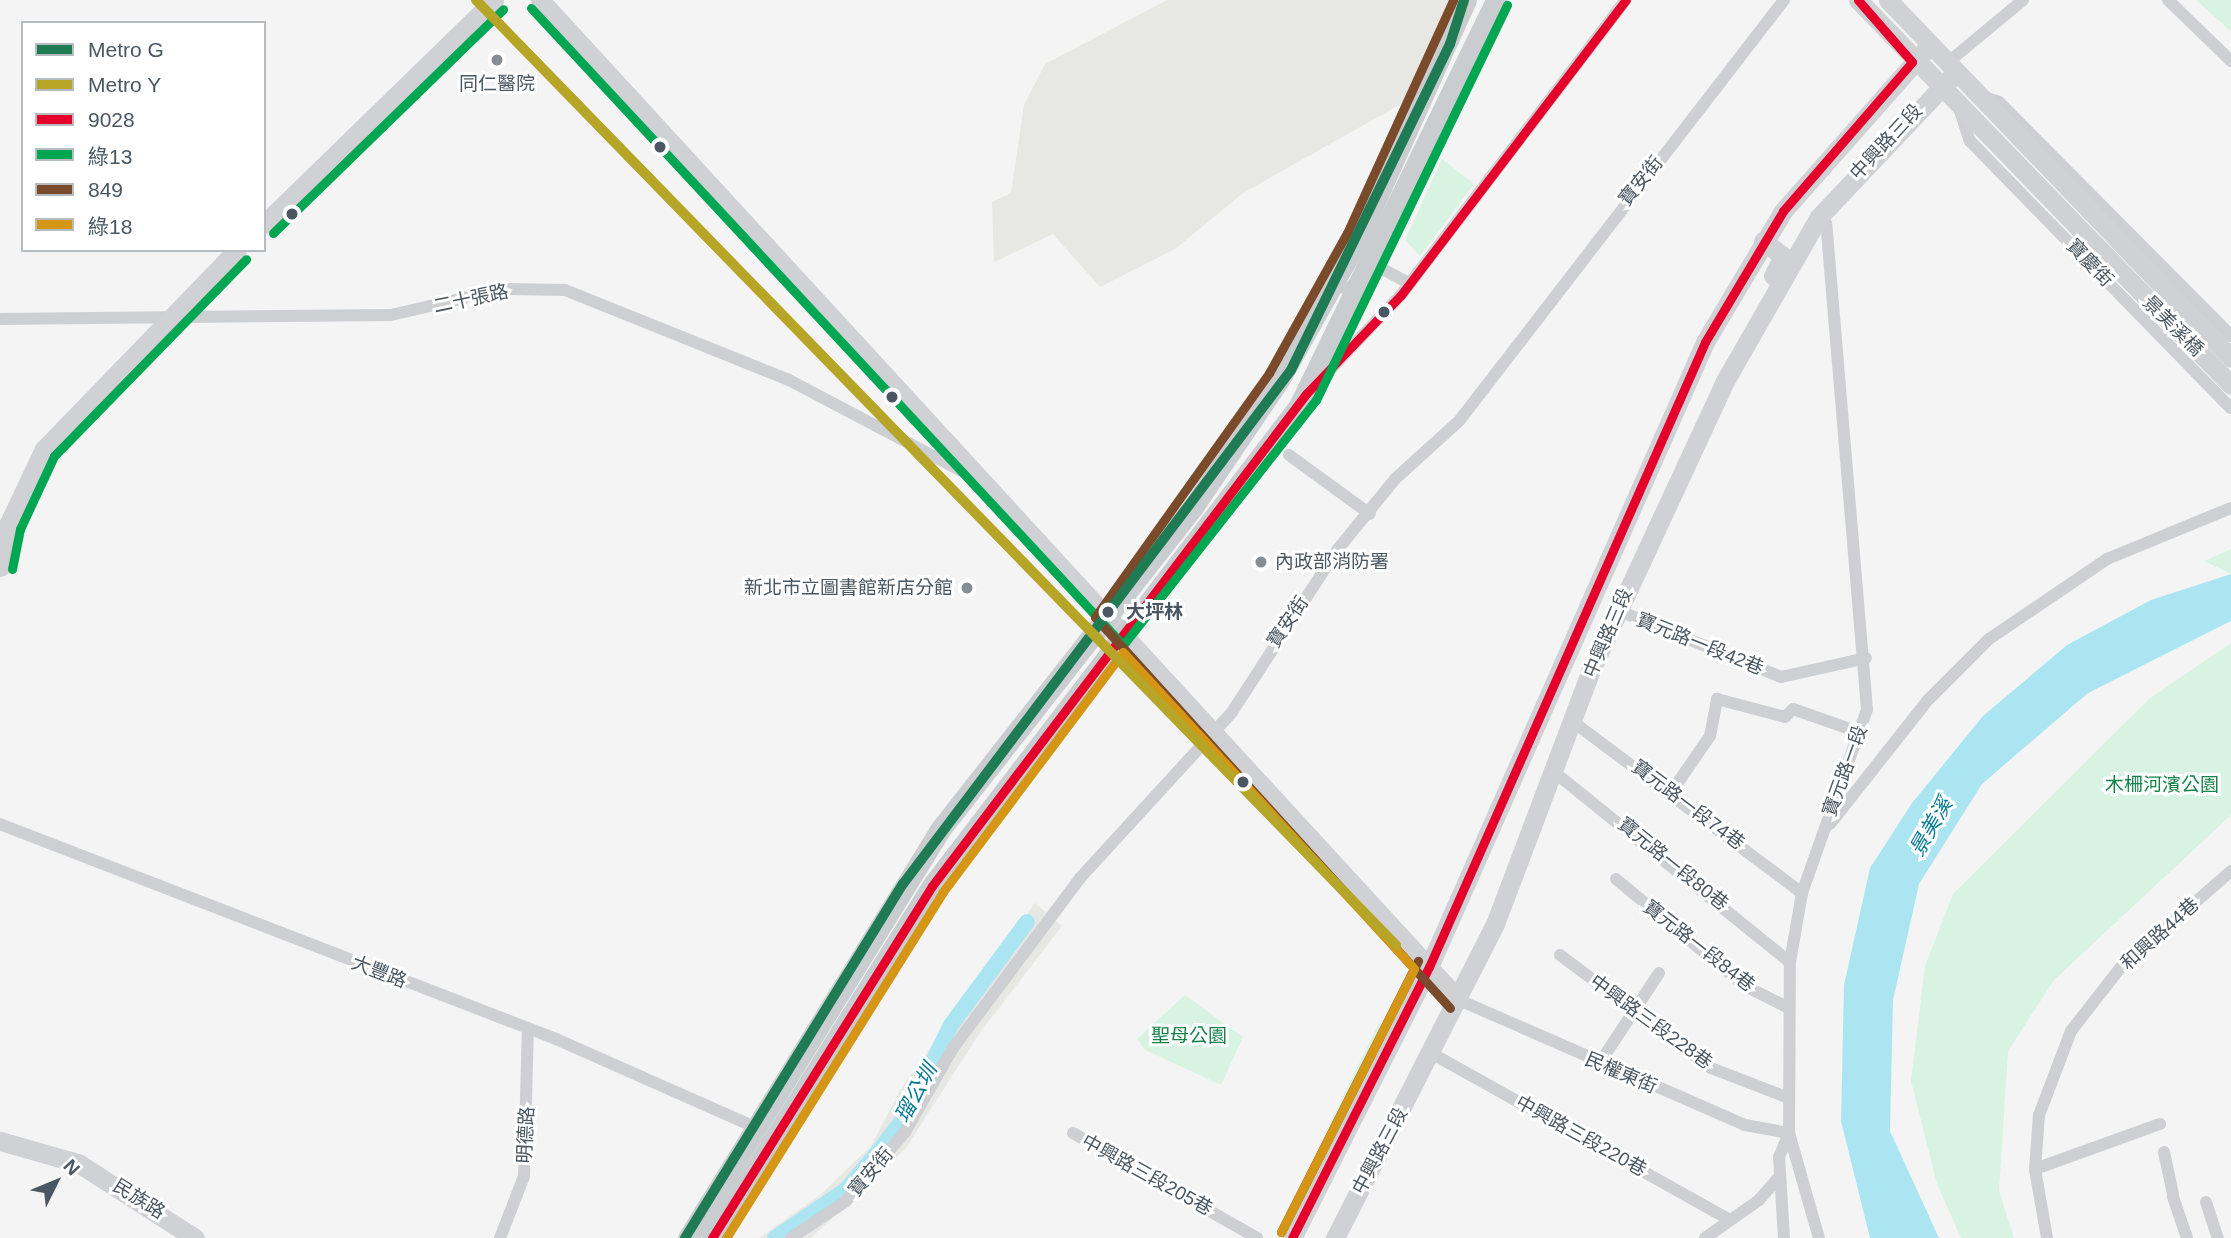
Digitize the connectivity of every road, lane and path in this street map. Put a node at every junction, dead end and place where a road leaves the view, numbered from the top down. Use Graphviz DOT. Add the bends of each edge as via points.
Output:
graph roads {
  1 [pos="494,0"];
  2 [pos="540,0"];
  3 [pos="1466,0"];
  4 [pos="1496,0"];
  5 [pos="1626,0"];
  6 [pos="1784,0"];
  7 [pos="1858,0"];
  8 [pos="1888,0"];
  9 [pos="2023,0"];
  10 [pos="2168,0"];
  11 [pos="1929,46"];
  12 [pos="2231,61"];
  13 [pos="1912,62"];
  14 [pos="1950,69"];
  15 [pos="1938,88"];
  16 [pos="1973,94"];
  17 [pos="1960,111"];
  18 [pos="2026,178"];
  19 [pos="1819,217"];
  20 [pos="266,222"];
  21 [pos="1763,242"];
  22 [pos="235,252"];
  23 [pos="1373,264"];
  24 [pos="1408,283"];
  25 [pos="1335,284"];
  26 [pos="166,317"];
  27 [pos="0,319"];
  28 [pos="2231,336"];
  29 [pos="1739,355"];
  30 [pos="2231,358"];
  31 [pos="2231,385"];
  32 [pos="1306,394"];
  33 [pos="2231,408"];
  34 [pos="1289,455"];
  35 [pos="983,481"];
  36 [pos="2231,508"];
  37 [pos="1370,514"];
  38 [pos="0,566"];
  39 [pos="1617,610"];
  40 [pos="1115,625"];
  41 [pos="1866,658"];
  42 [pos="1572,721"];
  43 [pos="1214,733"];
  44 [pos="1861,733"];
  45 [pos="1553,771"];
  46 [pos="1672,791"];
  47 [pos="0,824"];
  48 [pos="1822,832"];
  49 [pos="2231,871"];
  50 [pos="1616,879"];
  51 [pos="1802,893"];
  52 [pos="1560,955"];
  53 [pos="1790,962"];
  54 [pos="1429,967"];
  55 [pos="1659,973"];
  56 [pos="1459,1000"];
  57 [pos="1787,1007"];
  58 [pos="1634,1010"];
  59 [pos="528,1028"];
  60 [pos="1431,1053"];
  61 [pos="1599,1064"];
  62 [pos="1786,1097"];
  63 [pos="2160,1124"];
  64 [pos="755,1128"];
  65 [pos="1073,1133"];
  66 [pos="1789,1133"];
  67 [pos="0,1141"];
  68 [pos="2164,1152"];
  69 [pos="2035,1169"];
  70 [pos="1780,1176"];
  71 [pos="2206,1202"];
  72 [pos="1730,1220"];
  73 [pos="195,1238"];
  74 [pos="500,1238"];
  75 [pos="688,1238"];
  76 [pos="712,1238"];
  77 [pos="791,1238"];
  78 [pos="1257,1238"];
  79 [pos="1292,1238"];
  80 [pos="1335,1238"];
  81 [pos="1705,1238"];
  82 [pos="1784,1238"];
  83 [pos="1819,1238"];
  84 [pos="2047,1238"];
  85 [pos="2187,1238"];
  86 [pos="2218,1238"];
  1 -- 20 [label="street"];
  2 -- 35 [label="street"];
  3 -- 25 [label="main road"];
  4 -- 23 [label="main road"];
  5 -- 24 [label="street"];
  6 -- 37 [label="street, 寶安街" via="1460,421 1395,479"];
  7 -- 13 [label="street, 寶慶街"];
  8 -- 11 [label="street"];
  9 -- 14 [label="street"];
  10 -- 12 [label="street"];
  11 -- 13 [label="street, 中興路三段"];
  11 -- 14 [label="street"];
  13 -- 15 [label="street, 寶慶街"];
  13 -- 21 [label="street, 中興路三段" via="1819,166"];
  14 -- 15 [label="street, 中興路三段"];
  14 -- 16 [label="street"];
  15 -- 17 [label="street, 寶慶街"];
  15 -- 19 [label="street, 中興路三段"];
  16 -- 28 [label="street" via="1999,102"];
  16 -- 30 [label="street, 景美溪橋"];
  17 -- 18 [label="street, 寶慶街"];
  17 -- 33 [label="street, 寶慶街" via="1970,141"];
  18 -- 31 [label="street, 景美溪橋"];
  19 -- 29 [label="street, 中興路三段"];
  19 -- 41 [label="street, 寶元路一段" via="1826,224 1840,442"];
  21 -- 29 [label="street" via="1783,256 1739,335"];
  21 -- 54 [label="street, 中興路三段" via="1677,403"];
  22 -- 26 [label="street"];
  23 -- 24 [label="street"];
  23 -- 25 [label="street" via="1348,290"];
  23 -- 32 [label="main road"];
  24 -- 32 [label="street"];
  25 -- 40 [label="main road"];
  26 -- 27 [label="street, 二十張路"];
  26 -- 35 [label="street, 二十張路" via="391,315 504,289 565,290 789,380"];
  26 -- 38 [label="street" via="44,449 8,526"];
  29 -- 39 [label="street, 中興路三段"];
  32 -- 40 [label="main road"];
  34 -- 37 [label="street"];
  35 -- 40 [label="street"];
  36 -- 48 [label="street" via="2107,559 1989,639 1927,701"];
  37 -- 43 [label="street, 寶安街" via="1338,550"];
  39 -- 41 [label="street, 寶元路一段42巷" via="1781,677"];
  39 -- 42 [label="street, 中興路三段"];
  40 -- 43 [label="street"];
  40 -- 64 [label="main road" via="939,831"];
  40 -- 76 [label="main road" via="932,886"];
  41 -- 44 [label="street, 寶元路一段"];
  42 -- 45 [label="street, 中興路三段"];
  42 -- 46 [label="street, 寶元路一段74巷"];
  43 -- 54 [label="street"];
  43 -- 77 [label="street, 寶安街" via="1073,888 953,1048 905,1132 846,1201"];
  44 -- 46 [label="street" via="1793,709 1785,717 1717,699 1710,736"];
  44 -- 48 [label="street, 寶元路一段"];
  45 -- 53 [label="street, 寶元路一段80巷"];
  45 -- 56 [label="street, 中興路三段"];
  46 -- 51 [label="street, 寶元路一段74巷"];
  47 -- 59 [label="street, 大豐路"];
  48 -- 51 [label="street, 寶元路一段"];
  49 -- 69 [label="street, 和興路44巷" via="2121,967 2071,1031 2039,1115"];
  50 -- 57 [label="street, 寶元路一段84巷" via="1745,986"];
  51 -- 53 [label="street, 寶元路一段"];
  52 -- 58 [label="street, 中興路三段228巷"];
  53 -- 57 [label="street, 寶元路一段"];
  54 -- 56 [label="street"];
  54 -- 79 [label="street, 中興路三段"];
  55 -- 58 [label="street"];
  56 -- 60 [label="street, 中興路三段"];
  56 -- 61 [label="street, 民權東街"];
  57 -- 62 [label="street, 寶元路一段"];
  58 -- 61 [label="street"];
  58 -- 62 [label="street, 中興路三段228巷" via="1711,1068"];
  59 -- 64 [label="street, 大豐路"];
  59 -- 74 [label="street, 明德路" via="524,1176"];
  60 -- 72 [label="street, 中興路三段220巷"];
  60 -- 80 [label="street, 中興路三段"];
  61 -- 66 [label="street, 民權東街" via="1745,1125"];
  62 -- 66 [label="street, 寶元路一段"];
  63 -- 69 [label="street"];
  64 -- 75 [label="main road"];
  65 -- 78 [label="street, 中興路三段205巷"];
  66 -- 70 [label="street, 寶元路一段"];
  66 -- 83 [label="street"];
  67 -- 73 [label="street, 民族路" via="78,1163"];
  68 -- 85 [label="street"];
  69 -- 84 [label="street, 和興路44巷"];
  70 -- 72 [label="street"];
  70 -- 82 [label="street, 寶元路一段"];
  71 -- 86 [label="street"];
  72 -- 81 [label="street"];
}
